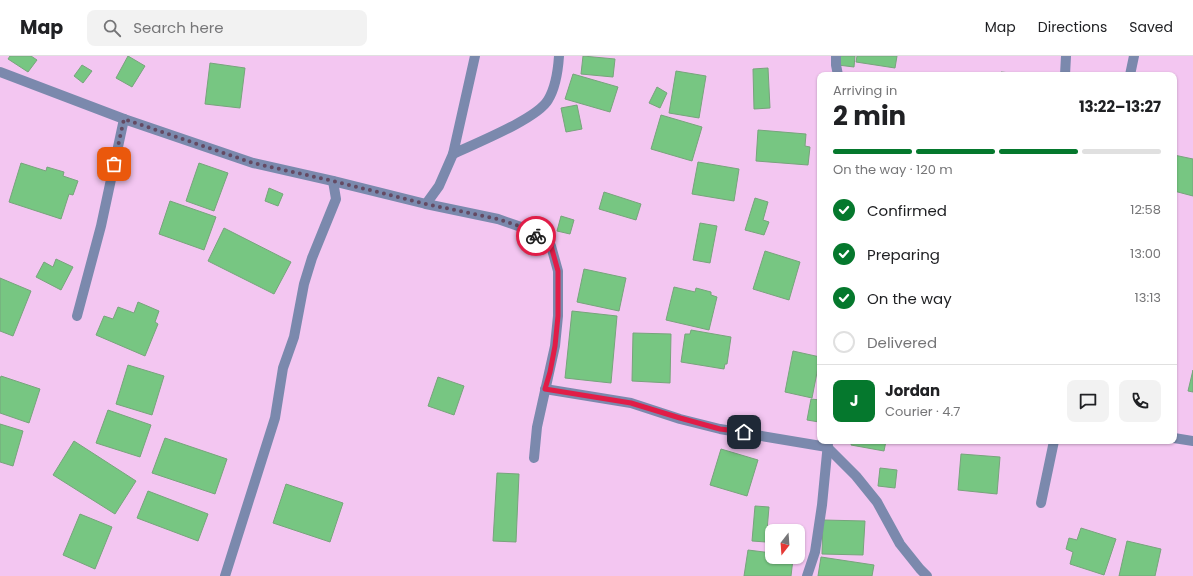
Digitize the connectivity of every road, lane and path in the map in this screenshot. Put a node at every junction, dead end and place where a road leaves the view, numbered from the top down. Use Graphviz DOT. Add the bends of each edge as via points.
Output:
graph roads {
  1 [pos="475,56"];
  2 [pos="559,56"];
  3 [pos="836,56"];
  4 [pos="1066,56"];
  5 [pos="1134,56"];
  6 [pos="0,72"];
  7 [pos="837,72"];
  8 [pos="1065,72"];
  9 [pos="1131,72"];
  10 [pos="124,119"];
  11 [pos="453,154"];
  12 [pos="333,181"];
  13 [pos="426,204"];
  14 [pos="77,316"];
  15 [pos="545,389"];
  16 [pos="1177,438"];
  17 [pos="1193,441"];
  18 [pos="817,442"];
  19 [pos="828,444"];
  20 [pos="1053,444"];
  21 [pos="534,458"];
  22 [pos="1041,503"];
  23 [pos="225,576"];
  24 [pos="807,576"];
  25 [pos="927,576"];
  1 -- 11 [label="street"];
  2 -- 11 [label="street" via="556,81 548,101 530,117"];
  3 -- 7 [label="street"];
  4 -- 8 [label="street"];
  5 -- 9 [label="street"];
  6 -- 10 [label="street"];
  10 -- 12 [label="street" via="253,163"];
  10 -- 14 [label="street" via="101,226"];
  11 -- 13 [label="street" via="439,186"];
  12 -- 13 [label="street"];
  12 -- 23 [label="street" via="336,199 304,284 294,337 283,368 275,418"];
  13 -- 15 [label="street" via="498,219 522,227 551,246 558,271 558,316 555,346"];
  15 -- 18 [label="street" via="631,403 720,429"];
  15 -- 21 [label="street"];
  16 -- 17 [label="street"];
  19 -- 24 [label="street" via="815,552"];
  19 -- 25 [label="street" via="877,502 900,544"];
  20 -- 22 [label="street"];
}
